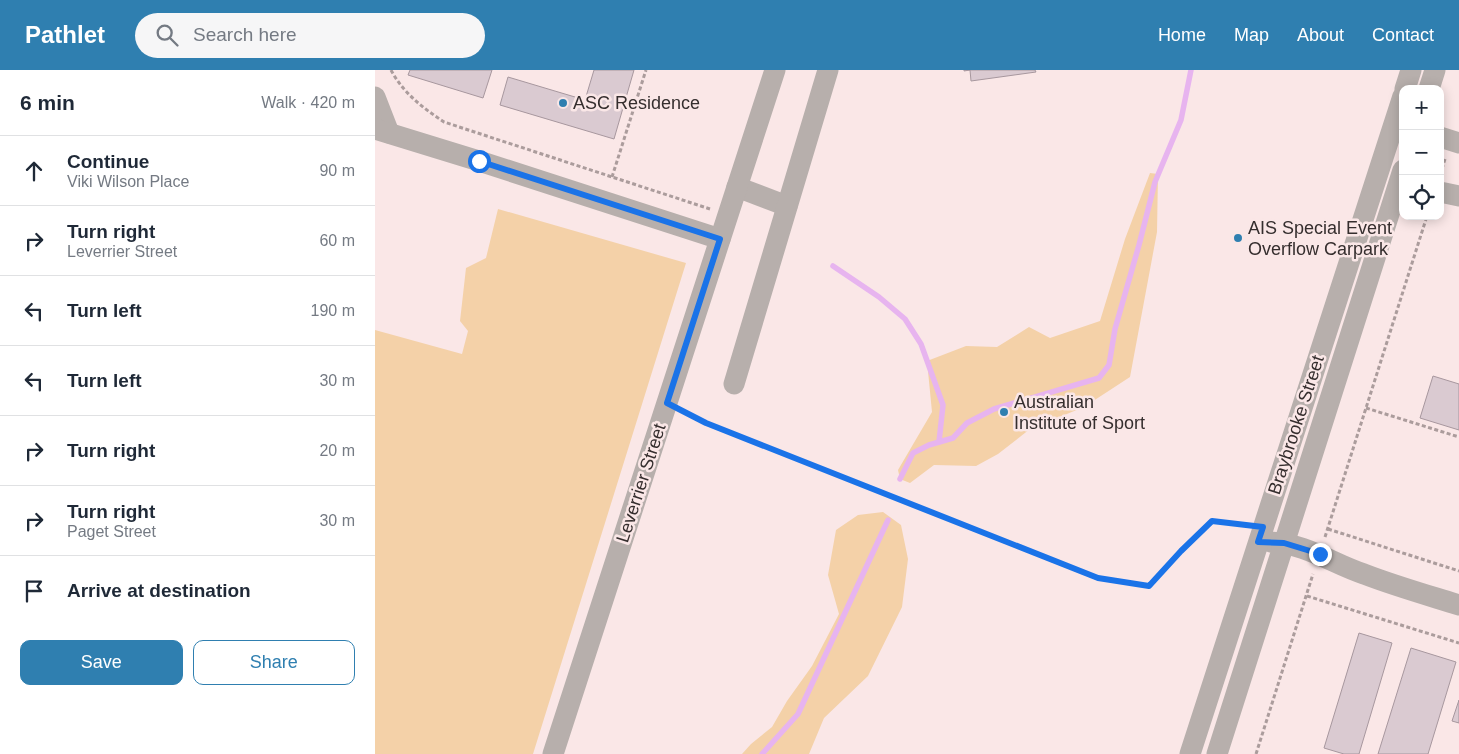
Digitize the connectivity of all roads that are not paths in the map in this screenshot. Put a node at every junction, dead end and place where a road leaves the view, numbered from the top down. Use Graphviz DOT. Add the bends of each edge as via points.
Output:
graph roads {
  1 [pos="775,70"];
  2 [pos="828,70"];
  3 [pos="1411,70"];
  4 [pos="1435,70"];
  5 [pos="1406,85"];
  6 [pos="1430,85"];
  7 [pos="375,97"];
  8 [pos="1399,108"];
  9 [pos="382,131"];
  10 [pos="1444,139"];
  11 [pos="1459,143"];
  12 [pos="1399,186"];
  13 [pos="737,188"];
  14 [pos="1444,193"];
  15 [pos="1459,196"];
  16 [pos="787,206"];
  17 [pos="720,239"];
  18 [pos="733,384"];
  19 [pos="1261,534"];
  20 [pos="1282,549"];
  21 [pos="1459,605"];
  22 [pos="553,754"];
  23 [pos="1190,754"];
  24 [pos="1217,754"];
  1 -- 13 [label="street, Leverrier Street"];
  2 -- 16 [label="street"];
  3 -- 5 [label="street"];
  4 -- 6 [label="street"];
  7 -- 9 [label="street"];
  8 -- 19 [label="street, Braybrooke Street"];
  9 -- 17 [label="street"];
  10 -- 11 [label="street"];
  12 -- 20 [label="street, Braybrooke Street"];
  13 -- 16 [label="street"];
  13 -- 17 [label="street, Leverrier Street"];
  14 -- 15 [label="street"];
  16 -- 18 [label="street"];
  17 -- 22 [label="street, Leverrier Street"];
  19 -- 20 [label="street"];
  19 -- 23 [label="street, Braybrooke Street"];
  20 -- 21 [label="street"];
  20 -- 24 [label="street, Braybrooke Street"];
}
